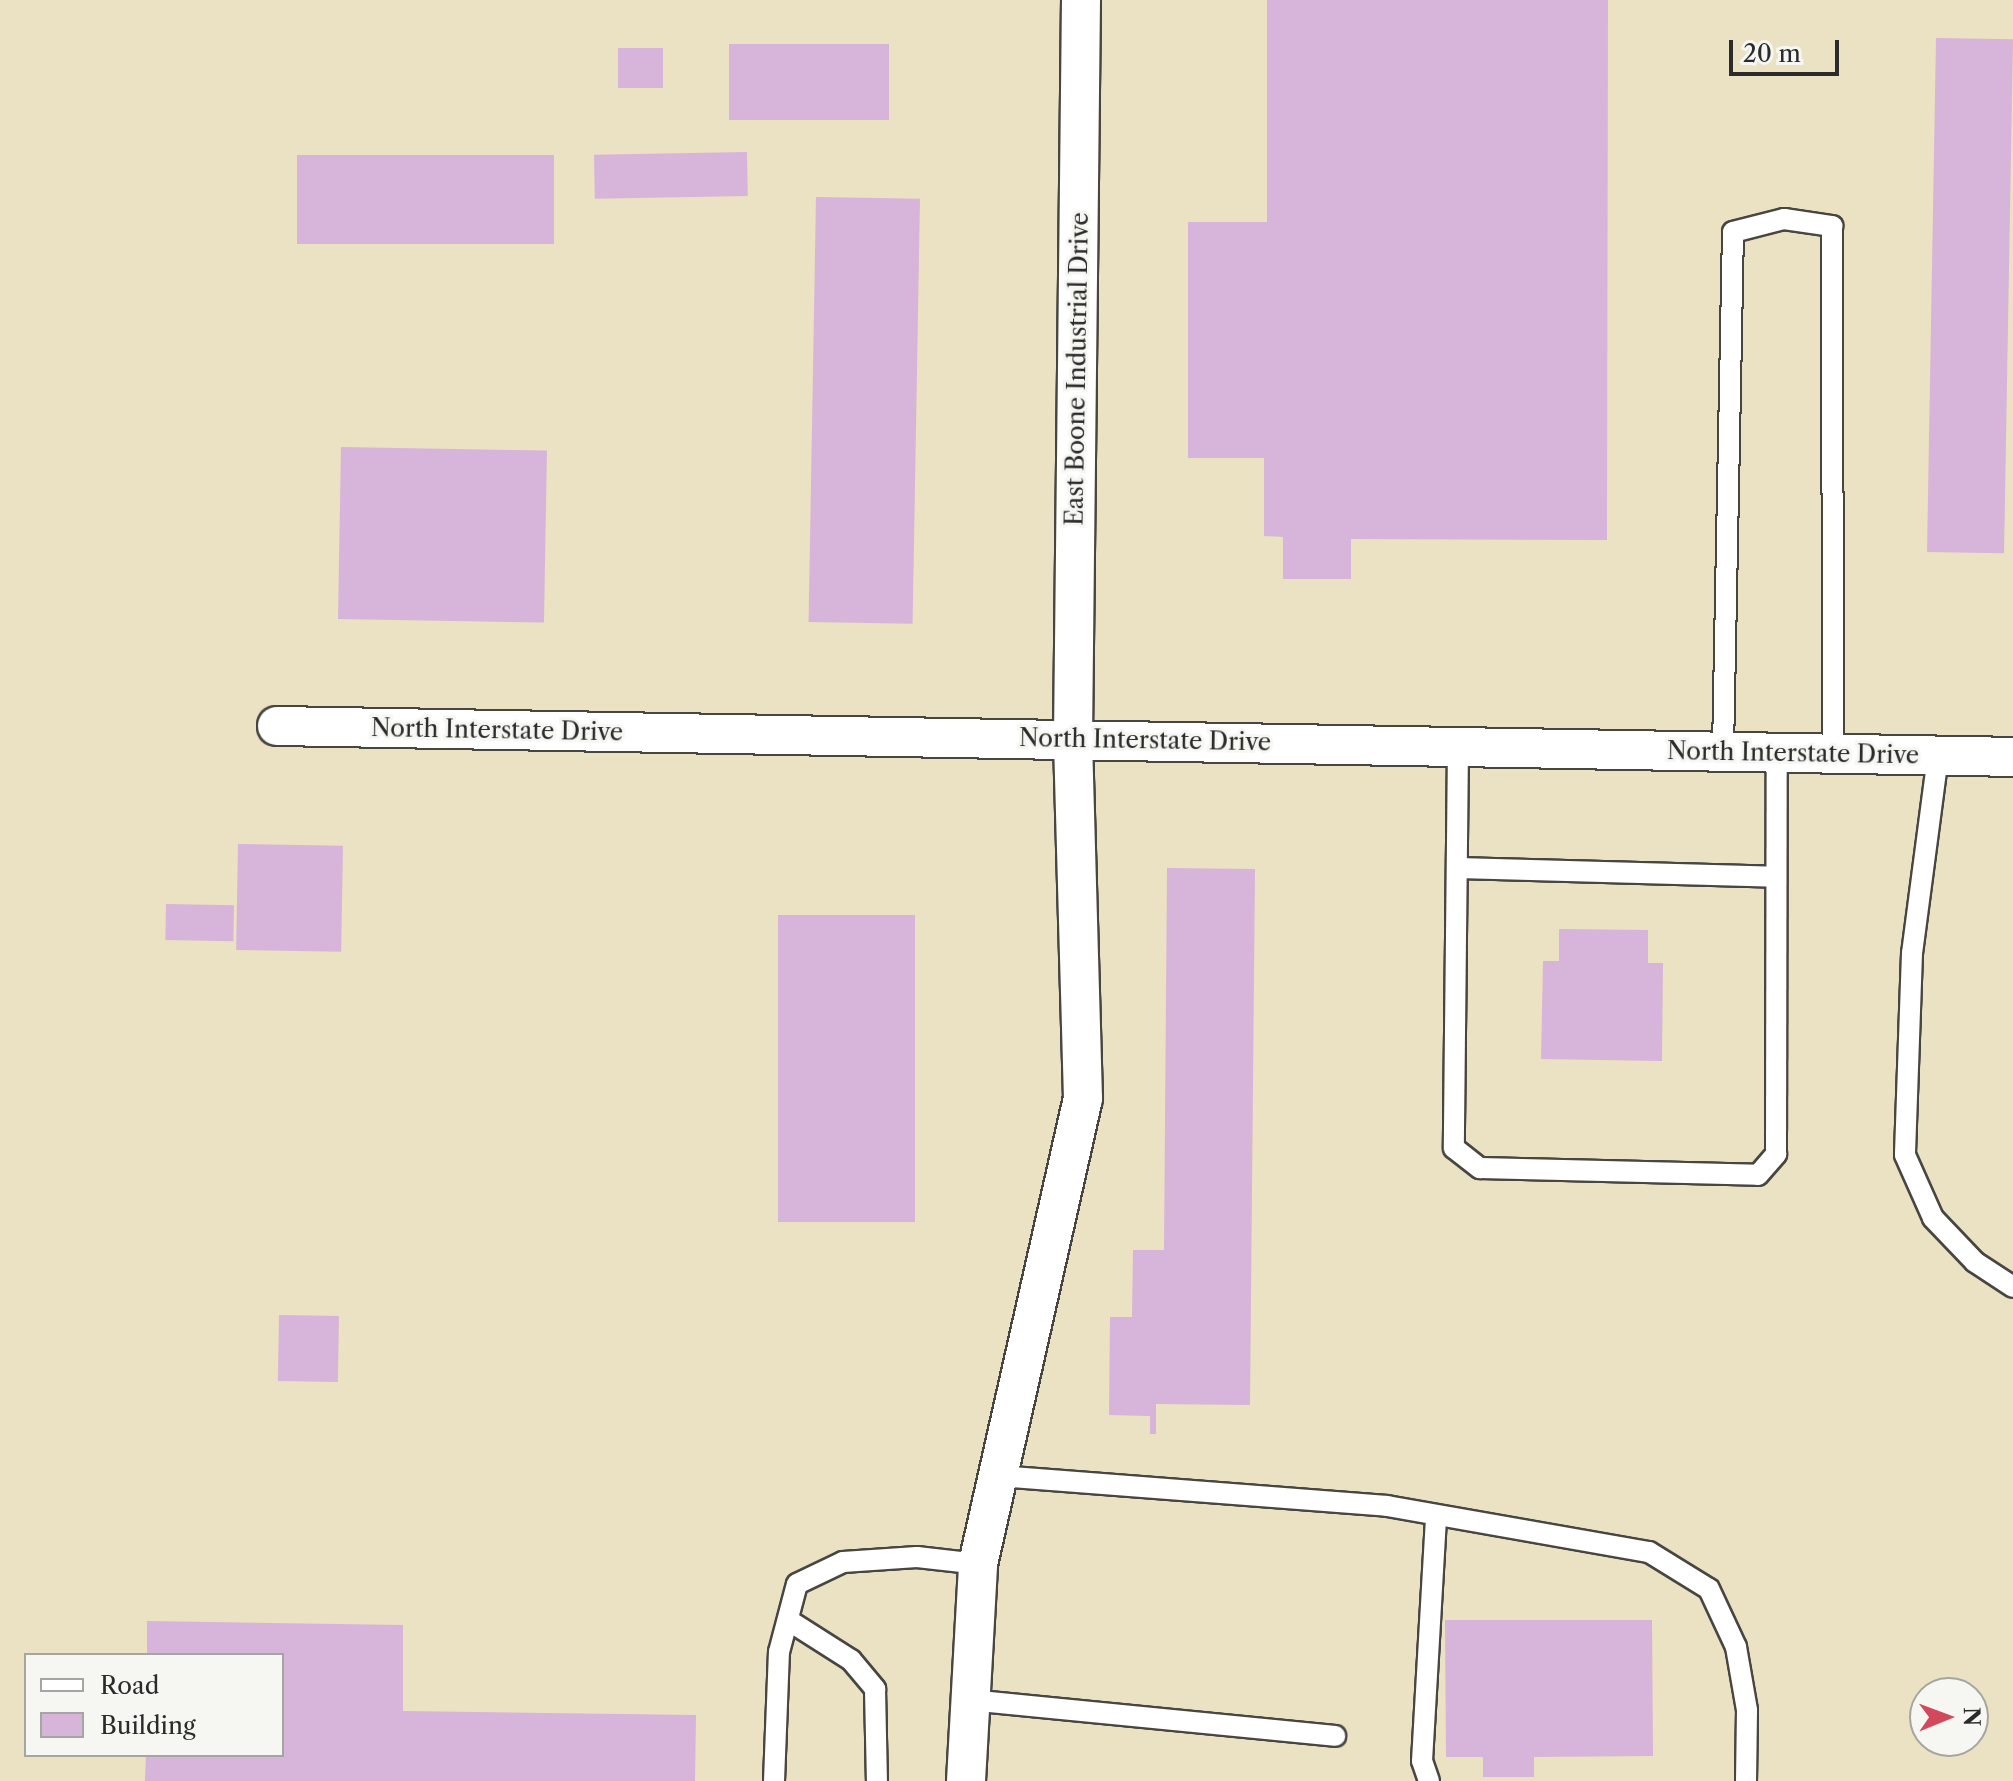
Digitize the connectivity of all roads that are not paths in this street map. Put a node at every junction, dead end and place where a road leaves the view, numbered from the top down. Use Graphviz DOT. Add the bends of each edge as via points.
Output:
graph roads {
  1 [pos="1081,0"];
  2 [pos="277,726"];
  3 [pos="1073,738"];
  4 [pos="1458,746"];
  5 [pos="1723,751"];
  6 [pos="1777,752"];
  7 [pos="1833,754"];
  8 [pos="1938,756"];
  9 [pos="2013,757"];
  10 [pos="1459,868"];
  11 [pos="1775,877"];
  12 [pos="2013,1287"];
  13 [pos="999,1476"];
  14 [pos="1436,1516"];
  15 [pos="978,1564"];
  16 [pos="788,1620"];
  17 [pos="969,1700"];
  18 [pos="1335,1736"];
  19 [pos="774,1781"];
  20 [pos="877,1781"];
  21 [pos="966,1781"];
  22 [pos="1429,1781"];
  23 [pos="1746,1781"];
  1 -- 3 [label="street, East Boone Industrial Drive"];
  2 -- 3 [label="street, North Interstate Drive"];
  3 -- 4 [label="street, North Interstate Drive"];
  3 -- 13 [label="street, East Boone Industrial Drive" via="1083,1099"];
  4 -- 5 [label="street, North Interstate Drive"];
  4 -- 10 [label="lane"];
  5 -- 6 [label="street, North Interstate Drive"];
  5 -- 7 [label="lane" via="1733,232 1784,219 1832,226"];
  6 -- 7 [label="street, North Interstate Drive"];
  6 -- 11 [label="lane"];
  7 -- 8 [label="street, North Interstate Drive"];
  8 -- 9 [label="street, North Interstate Drive"];
  8 -- 12 [label="lane" via="1912,953 1905,1155 1933,1218 1975,1262"];
  10 -- 11 [label="lane"];
  10 -- 11 [label="lane" via="1454,1148 1480,1168 1758,1175 1776,1154"];
  13 -- 14 [label="lane" via="1387,1506"];
  13 -- 15 [label="street, East Boone Industrial Drive"];
  14 -- 22 [label="lane" via="1422,1761"];
  14 -- 23 [label="lane" via="1649,1552 1709,1589 1736,1647 1747,1710"];
  15 -- 16 [label="lane" via="917,1557 843,1562 797,1584"];
  15 -- 17 [label="street, East Boone Industrial Drive"];
  16 -- 19 [label="lane" via="779,1652"];
  16 -- 20 [label="lane" via="851,1660 875,1689"];
  17 -- 18 [label="lane"];
  17 -- 21 [label="street, East Boone Industrial Drive"];
}
